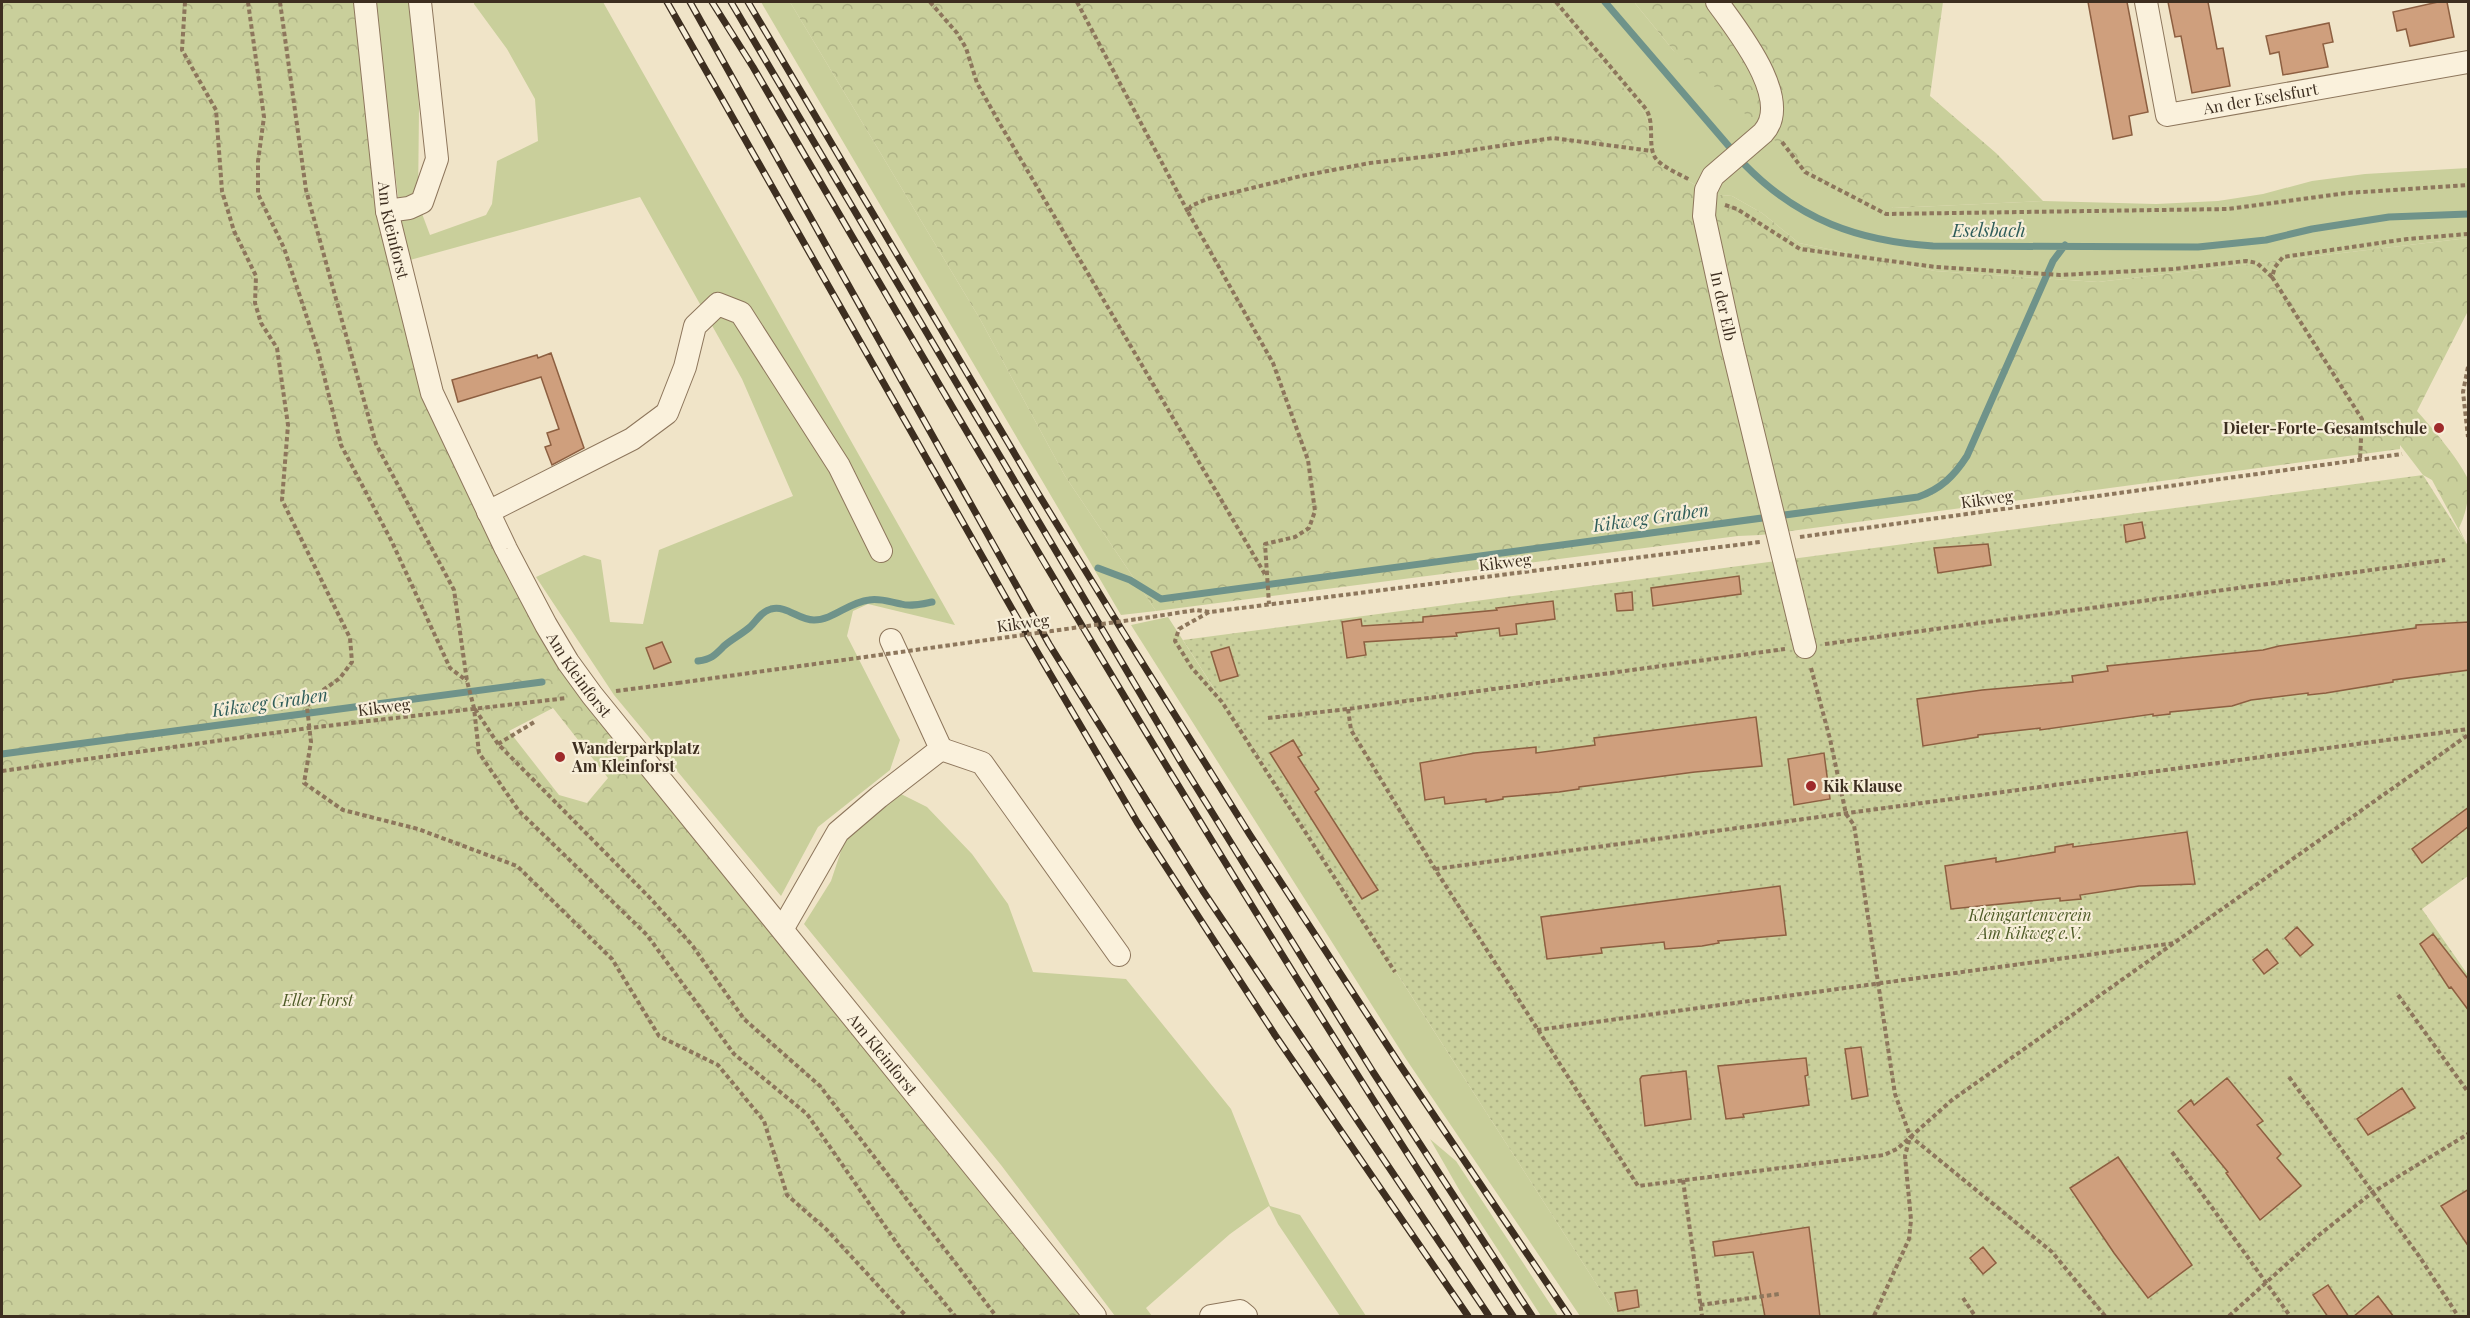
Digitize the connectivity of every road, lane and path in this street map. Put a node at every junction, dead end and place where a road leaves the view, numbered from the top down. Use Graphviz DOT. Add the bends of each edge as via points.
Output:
graph roads {
  1 [pos="185,2"];
  2 [pos="248,2"];
  3 [pos="280,2"];
  4 [pos="365,2"];
  5 [pos="420,2"];
  6 [pos="930,2"];
  7 [pos="1077,2"];
  8 [pos="1556,2"];
  9 [pos="1717,2"];
  10 [pos="2146,2"];
  11 [pos="2469,62"];
  12 [pos="1763,132"];
  13 [pos="1652,151"];
  14 [pos="2469,185"];
  15 [pos="1710,186"];
  16 [pos="387,211"];
  17 [pos="1188,212"];
  18 [pos="2469,234"];
  19 [pos="2272,277"];
  20 [pos="2469,367"];
  21 [pos="2469,437"];
  22 [pos="2402,454"];
  23 [pos="2360,459"];
  24 [pos="488,512"];
  25 [pos="1776,526"];
  26 [pos="881,551"];
  27 [pos="2445,560"];
  28 [pos="1266,576"];
  29 [pos="1269,604"];
  30 [pos="1210,612"];
  31 [pos="891,640"];
  32 [pos="1805,647"];
  33 [pos="468,681"];
  34 [pos="602,693"];
  35 [pos="474,708"];
  36 [pos="1348,709"];
  37 [pos="1268,718"];
  38 [pos="536,721"];
  39 [pos="309,728"];
  40 [pos="2469,729"];
  41 [pos="2469,735"];
  42 [pos="498,744"];
  43 [pos="941,749"];
  44 [pos="2,771"];
  45 [pos="1846,814"];
  46 [pos="1435,869"];
  47 [pos="783,928"];
  48 [pos="2175,943"];
  49 [pos="1119,955"];
  50 [pos="1395,972"];
  51 [pos="1878,984"];
  52 [pos="2398,995"];
  53 [pos="1537,1030"];
  54 [pos="2289,1077"];
  55 [pos="2469,1092"];
  56 [pos="2469,1134"];
  57 [pos="1910,1136"];
  58 [pos="2172,1152"];
  59 [pos="1683,1180"];
  60 [pos="2373,1192"];
  61 [pos="2267,1284"];
  62 [pos="1779,1294"];
  63 [pos="1963,1298"];
  64 [pos="1701,1305"];
  65 [pos="906,1317"];
  66 [pos="955,1317"];
  67 [pos="996,1317"];
  68 [pos="1095,1317"];
  69 [pos="1211,1317"];
  70 [pos="1246,1317"];
  71 [pos="1702,1317"];
  72 [pos="1874,1317"];
  73 [pos="1975,1317"];
  74 [pos="2105,1317"];
  75 [pos="2229,1317"];
  76 [pos="2290,1317"];
  77 [pos="2458,1317"];
  1 -- 39 [label="path" via="182,50 216,111 222,191 234,231 256,276 255,303 261,323 278,348 288,424 282,500 351,638 352,662 340,678 312,698 307,707"];
  2 -- 33 [label="path" via="264,117 258,194 285,248 318,351 341,446 392,542 450,668"];
  3 -- 33 [label="path" via="306,190 338,307 376,444 454,590"];
  4 -- 16 [label="street, Am Kleinforst"];
  5 -- 16 [label="street" via="437,159 422,202"];
  6 -- 28 [label="path" via="966,48 977,83 1000,124"];
  7 -- 17 [label="path"];
  8 -- 13 [label="path" via="1646,109 1652,126"];
  9 -- 12 [label="street" via="1764,73 1772,106"];
  10 -- 11 [label="street, An der Eselsfurt" via="2167,115"];
  12 -- 14 [label="path" via="1805,172 1886,214 2228,209 2346,193"];
  12 -- 15 [label="street"];
  13 -- 15 [label="path" via="1658,161"];
  13 -- 17 [label="path" via="1553,138 1301,176 1207,200 1191,206"];
  15 -- 19 [label="path" via="1737,209 1800,249 2032,275 2174,269 2246,261 2257,263"];
  15 -- 25 [label="street, In der Elb" via="1704,216 1708,239"];
  16 -- 24 [label="street, Am Kleinforst" via="432,393"];
  17 -- 28 [label="path" via="1273,363 1308,460 1315,511 1309,528 1295,537 1265,544"];
  18 -- 19 [label="path" via="2283,257"];
  19 -- 23 [label="path" via="2362,419"];
  20 -- 21 [label="path" via="2463,392"];
  22 -- 23 [label="path, Kikweg"];
  23 -- 25 [label="path, Kikweg"];
  24 -- 26 [label="street" via="632,439 667,413 685,367 695,326 718,304 741,314 839,466"];
  24 -- 34 [label="street, Am Kleinforst" via="568,662"];
  25 -- 29 [label="path, Kikweg"];
  25 -- 32 [label="street, In der Elb"];
  27 -- 32 [label="path"];
  28 -- 29 [label="path"];
  29 -- 30 [label="path, Kikweg"];
  30 -- 34 [label="path, Kikweg, bridge" via="1196,610"];
  30 -- 50 [label="path" via="1179,628 1175,641 1192,668 1222,702"];
  31 -- 43 [label="street"];
  32 -- 36 [label="path"];
  32 -- 45 [label="path"];
  33 -- 35 [label="path"];
  34 -- 35 [label="path, Kikweg"];
  34 -- 47 [label="street, Am Kleinforst"];
  35 -- 39 [label="path, Kikweg"];
  35 -- 42 [label="path"];
  35 -- 66 [label="path" via="479,753 519,811 647,935 734,1054 807,1114 903,1252"];
  36 -- 37 [label="path"];
  36 -- 46 [label="path" via="1351,730"];
  38 -- 42 [label="path"];
  39 -- 44 [label="path, Kikweg"];
  39 -- 65 [label="path" via="311,742 304,783 343,810 418,829 517,866 604,951 659,1036 718,1065 764,1121 787,1194 827,1230"];
  40 -- 45 [label="path"];
  41 -- 48 [label="path"];
  42 -- 67 [label="path" via="651,899 692,945 744,1019 820,1086"];
  43 -- 47 [label="street" via="838,832"];
  43 -- 49 [label="street" via="982,763"];
  45 -- 46 [label="path"];
  45 -- 51 [label="path" via="1854,825"];
  46 -- 53 [label="path"];
  47 -- 68 [label="street, Am Kleinforst"];
  48 -- 51 [label="path"];
  48 -- 57 [label="path" via="1952,1100"];
  51 -- 53 [label="path"];
  51 -- 57 [label="path" via="1895,1095"];
  52 -- 55 [label="path"];
  53 -- 59 [label="path" via="1638,1186"];
  54 -- 60 [label="path"];
  56 -- 60 [label="path"];
  57 -- 59 [label="path" via="1884,1155"];
  57 -- 72 [label="path" via="1905,1156 1909,1239"];
  57 -- 74 [label="path" via="2052,1252"];
  58 -- 61 [label="path"];
  59 -- 64 [label="path"];
  60 -- 61 [label="path"];
  60 -- 77 [label="path"];
  61 -- 75 [label="path"];
  61 -- 76 [label="path"];
  62 -- 64 [label="path"];
  63 -- 73 [label="path"];
  64 -- 71 [label="path"];
  69 -- 70 [label="street" via="1240,1311"];
}
